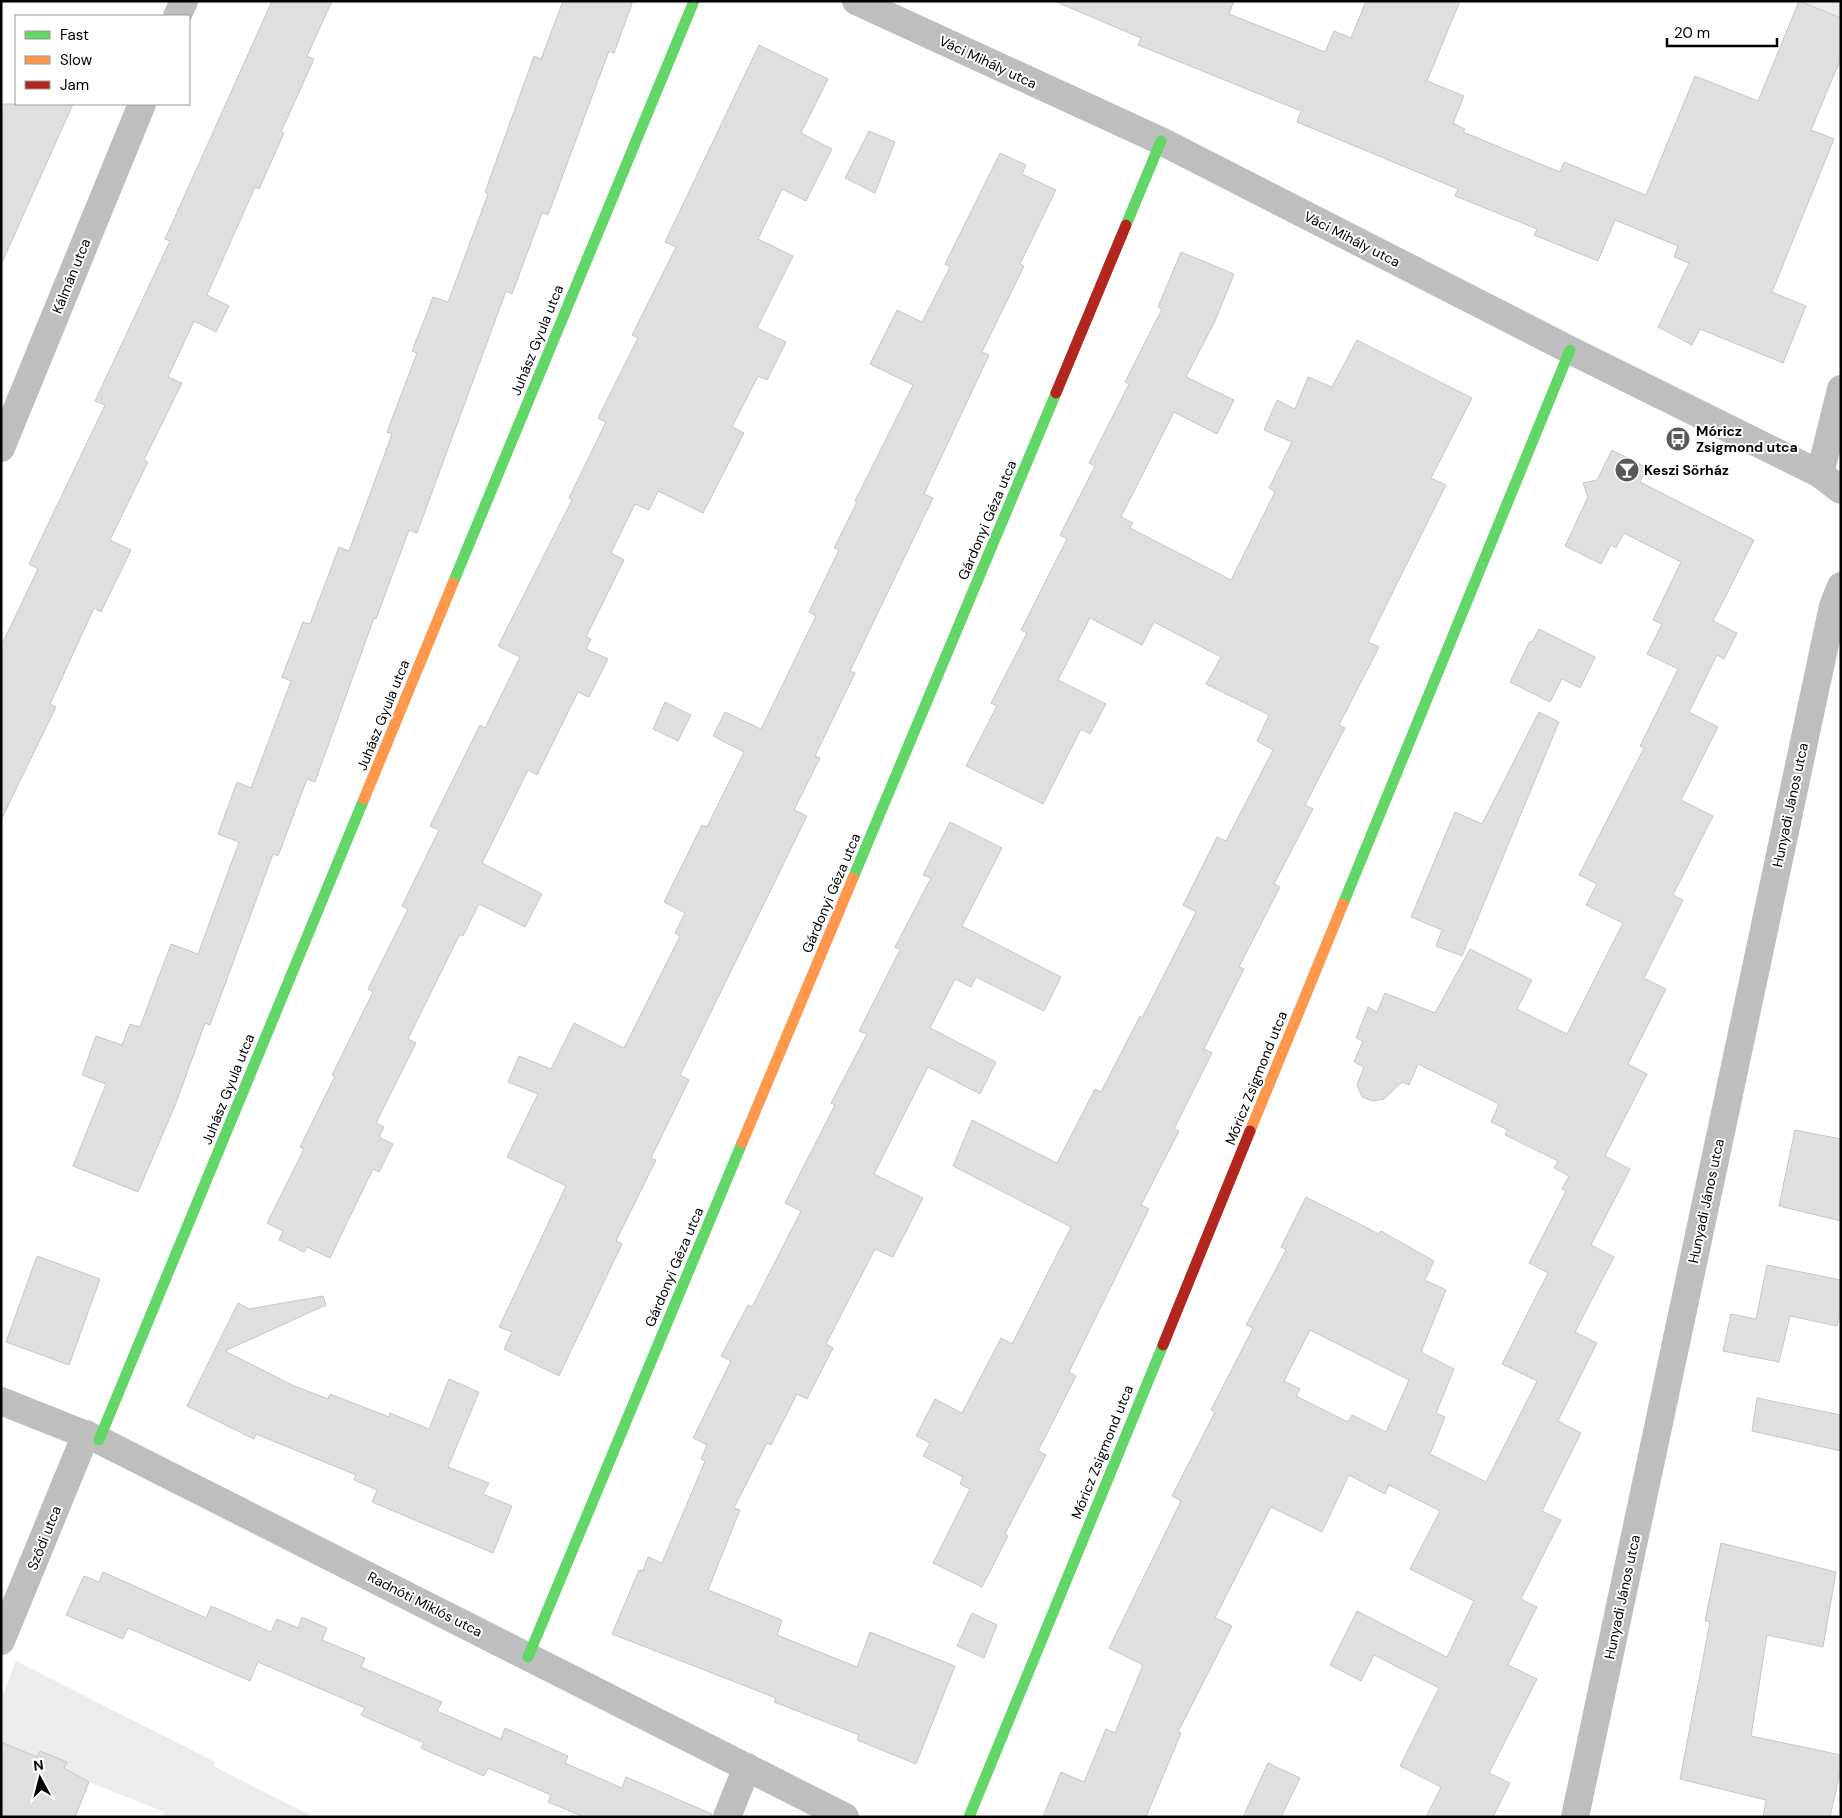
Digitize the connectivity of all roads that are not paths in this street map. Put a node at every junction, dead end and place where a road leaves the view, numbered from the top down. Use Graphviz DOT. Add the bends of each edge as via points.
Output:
graph roads {
  1 [pos="184,1"];
  2 [pos="694,1"];
  3 [pos="856,1"];
  4 [pos="177,15"];
  5 [pos="142,105"];
  6 [pos="1161,141"];
  7 [pos="1570,350"];
  8 [pos="1841,389"];
  9 [pos="1,448"];
  10 [pos="1830,482"];
  11 [pos="1841,586"];
  12 [pos="1,1401"];
  13 [pos="92,1437"];
  14 [pos="1,1641"];
  15 [pos="528,1657"];
  16 [pos="747,1767"];
  17 [pos="727,1817"];
  18 [pos="845,1817"];
  19 [pos="969,1817"];
  20 [pos="1575,1817"];
  1 -- 4 [label="street"];
  2 -- 13 [label="street, Juhász Gyula utca"];
  3 -- 6 [label="street, Váci Mihály utca"];
  5 -- 9 [label="street, Kálmán utca"];
  6 -- 7 [label="street, Váci Mihály utca"];
  6 -- 15 [label="street, Gárdonyi Géza utca"];
  7 -- 10 [label="street, Váci Mihály utca"];
  7 -- 19 [label="street, Móricz Zsigmond utca"];
  8 -- 10 [label="street"];
  11 -- 20 [label="street, Hunyadi János utca" via="1833,606"];
  12 -- 13 [label="street, Radnóti Miklós utca"];
  13 -- 14 [label="street, Sződi utca"];
  13 -- 15 [label="street, Radnóti Miklós utca"];
  15 -- 16 [label="street, Radnóti Miklós utca"];
  16 -- 17 [label="street"];
  16 -- 18 [label="street, Radnóti Miklós utca"];
}
